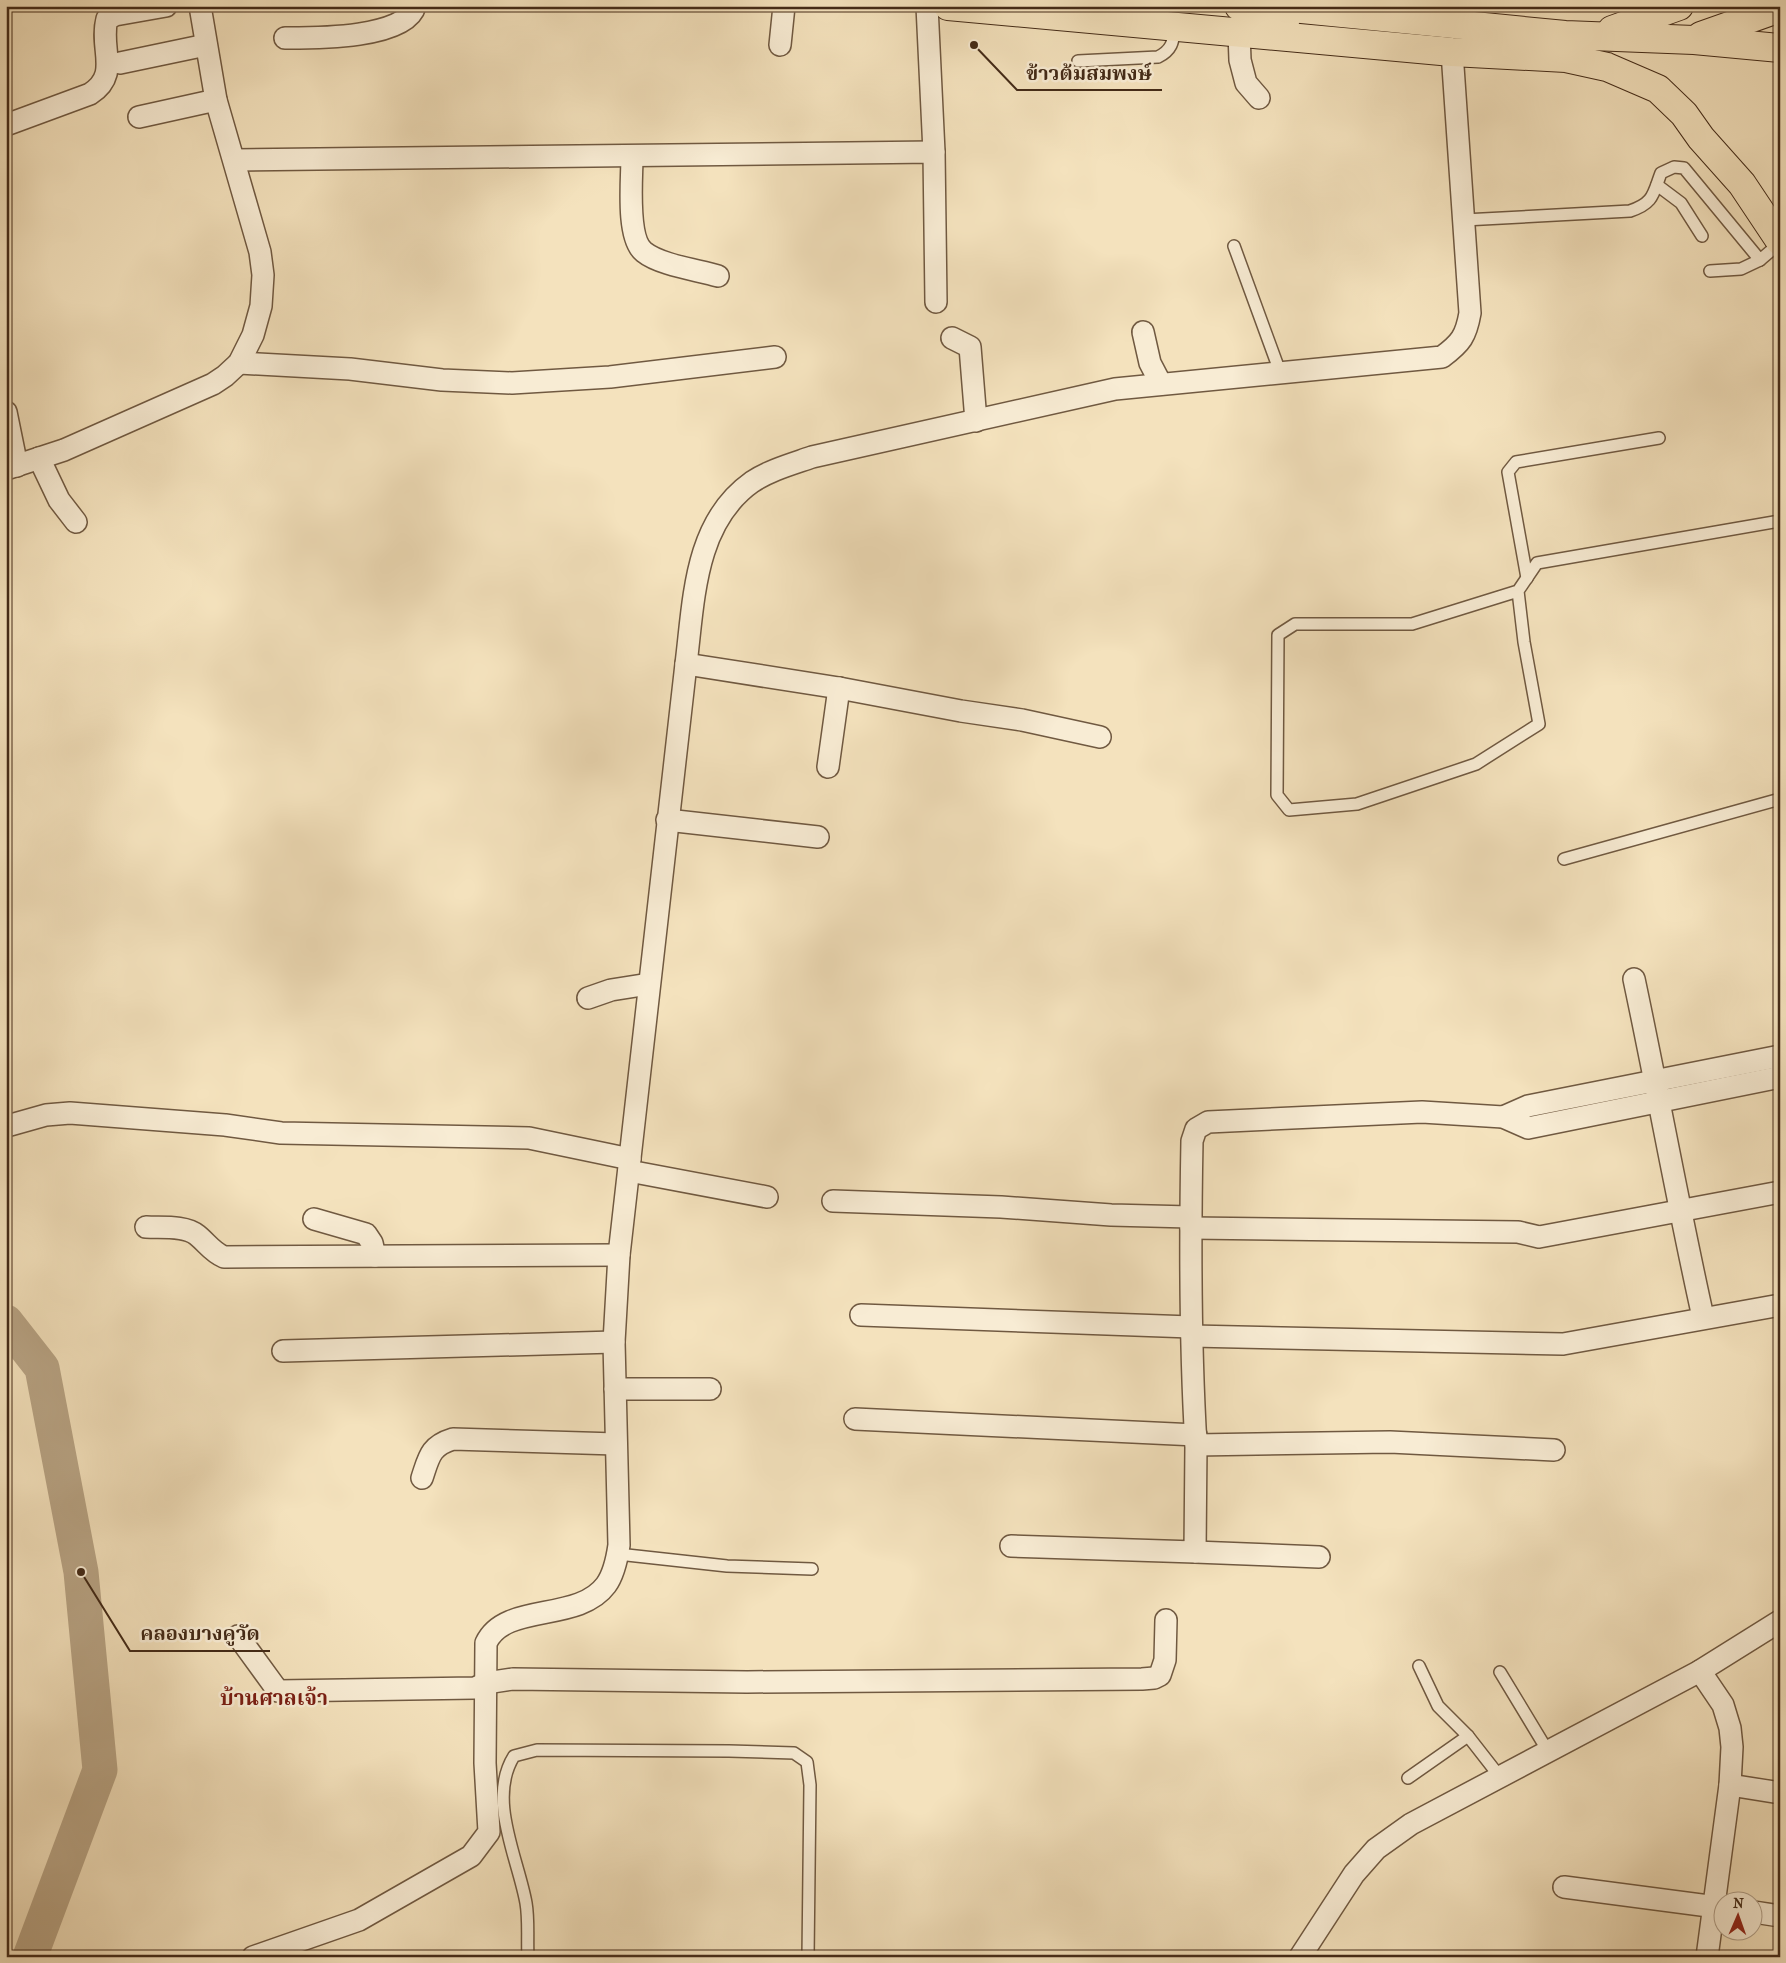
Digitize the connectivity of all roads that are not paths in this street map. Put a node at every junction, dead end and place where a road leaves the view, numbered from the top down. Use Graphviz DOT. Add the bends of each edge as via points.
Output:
graph roads {
  1 [pos="166,6"];
  2 [pos="200,6"];
  3 [pos="415,6"];
  4 [pos="784,6"];
  5 [pos="927,6"];
  6 [pos="948,6"];
  7 [pos="1239,6"];
  8 [pos="1270,6"];
  9 [pos="1679,6"];
  10 [pos="1780,8"];
  11 [pos="1175,28"];
  12 [pos="1239,33"];
  13 [pos="1578,36"];
  14 [pos="285,38"];
  15 [pos="1694,40"];
  16 [pos="206,45"];
  17 [pos="780,46"];
  18 [pos="1404,47"];
  19 [pos="1780,48"];
  20 [pos="1452,52"];
  21 [pos="1519,56"];
  22 [pos="1078,61"];
  23 [pos="120,63"];
  24 [pos="1259,98"];
  25 [pos="216,100"];
  26 [pos="139,117"];
  27 [pos="6,125"];
  28 [pos="934,152"];
  29 [pos="632,157"];
  30 [pos="235,160"];
  31 [pos="1657,184"];
  32 [pos="1464,220"];
  33 [pos="1702,236"];
  34 [pos="1780,242"];
  35 [pos="1234,246"];
  36 [pos="1760,260"];
  37 [pos="1710,271"];
  38 [pos="718,276"];
  39 [pos="936,302"];
  40 [pos="1144,332"];
  41 [pos="952,338"];
  42 [pos="775,357"];
  43 [pos="239,364"];
  44 [pos="1280,372"];
  45 [pos="1161,384"];
  46 [pos="6,412"];
  47 [pos="976,421"];
  48 [pos="1659,438"];
  49 [pos="39,458"];
  50 [pos="12,467"];
  51 [pos="1780,521"];
  52 [pos="76,522"];
  53 [pos="1527,578"];
  54 [pos="1518,591"];
  55 [pos="686,664"];
  56 [pos="839,688"];
  57 [pos="1100,736"];
  58 [pos="828,767"];
  59 [pos="1780,799"];
  60 [pos="667,820"];
  61 [pos="818,837"];
  62 [pos="1564,859"];
  63 [pos="1634,979"];
  64 [pos="650,984"];
  65 [pos="588,998"];
  66 [pos="1780,1056"];
  67 [pos="1780,1078"];
  68 [pos="1656,1081"];
  69 [pos="1660,1101"];
  70 [pos="1503,1117"];
  71 [pos="6,1126"];
  72 [pos="629,1165"];
  73 [pos="1780,1192"];
  74 [pos="767,1197"];
  75 [pos="833,1201"];
  76 [pos="1679,1211"];
  77 [pos="314,1219"];
  78 [pos="1190,1223"];
  79 [pos="146,1227"];
  80 [pos="619,1255"];
  81 [pos="376,1256"];
  82 [pos="1780,1304"];
  83 [pos="861,1315"];
  84 [pos="1703,1317"];
  85 [pos="1192,1331"];
  86 [pos="614,1342"];
  87 [pos="282,1351"];
  88 [pos="615,1389"];
  89 [pos="710,1389"];
  90 [pos="856,1419"];
  91 [pos="1196,1440"];
  92 [pos="616,1444"];
  93 [pos="1554,1450"];
  94 [pos="422,1478"];
  95 [pos="1012,1546"];
  96 [pos="1196,1552"];
  97 [pos="618,1554"];
  98 [pos="1319,1558"];
  99 [pos="812,1569"];
  100 [pos="1166,1620"];
  101 [pos="1780,1621"];
  102 [pos="238,1636"];
  103 [pos="1419,1666"];
  104 [pos="1700,1670"];
  105 [pos="1500,1672"];
  106 [pos="486,1683"];
  107 [pos="1468,1736"];
  108 [pos="1548,1752"];
  109 [pos="1500,1777"];
  110 [pos="1408,1778"];
  111 [pos="1730,1784"];
  112 [pos="1780,1793"];
  113 [pos="1564,1887"];
  114 [pos="1721,1890"];
  115 [pos="1714,1907"];
  116 [pos="1764,1914"];
  117 [pos="1780,1916"];
  118 [pos="1714,1928"];
  119 [pos="253,1957"];
  120 [pos="528,1957"];
  121 [pos="808,1957"];
  122 [pos="1300,1957"];
  123 [pos="1707,1957"];
  1 -- 27 [label="street" via="107,19 104,29 107,76 102,87"];
  2 -- 16 [label="street"];
  3 -- 14 [label="street" via="409,18 365,34 340,38"];
  4 -- 17 [label="street"];
  5 -- 28 [label="street"];
  6 -- 11 [label="main road"];
  7 -- 18 [label="main road"];
  8 -- 13 [label="main road"];
  9 -- 13 [label="main road"];
  10 -- 15 [label="main road"];
  11 -- 12 [label="main road"];
  11 -- 22 [label="lane" via="1172,46 1158,57"];
  12 -- 18 [label="main road"];
  12 -- 24 [label="street" via="1240,60 1246,83"];
  13 -- 15 [label="main road"];
  13 -- 21 [label="main road"];
  15 -- 19 [label="main road"];
  16 -- 23 [label="street"];
  16 -- 25 [label="street"];
  18 -- 20 [label="main road"];
  20 -- 21 [label="main road"];
  20 -- 32 [label="street"];
  21 -- 34 [label="main road" via="1566,58 1607,67 1658,89 1684,114 1742,184"];
  25 -- 26 [label="street"];
  25 -- 30 [label="street"];
  28 -- 29 [label="street"];
  28 -- 39 [label="street"];
  29 -- 30 [label="street"];
  29 -- 38 [label="street" via="633,226 635,239 643,252"];
  30 -- 43 [label="street" via="260,252 263,276 261,306"];
  31 -- 32 [label="lane" via="1653,198 1630,211"];
  31 -- 33 [label="lane" via="1681,203"];
  31 -- 36 [label="lane" via="1661,173 1674,166 1684,168"];
  32 -- 44 [label="street" via="1470,313 1467,332 1456,347 1442,357"];
  34 -- 36 [label="lane"];
  35 -- 44 [label="lane"];
  36 -- 37 [label="lane" via="1741,269"];
  40 -- 45 [label="street" via="1150,363"];
  41 -- 47 [label="street" via="970,347"];
  42 -- 43 [label="street" via="610,377 512,383 442,380 350,369"];
  43 -- 49 [label="street" via="213,384"];
  44 -- 45 [label="street"];
  45 -- 47 [label="street" via="1116,389"];
  46 -- 50 [label="street"];
  47 -- 55 [label="street" via="812,457 776,469 752,482 726,507 711,530 699,566"];
  48 -- 53 [label="lane" via="1516,462 1508,472"];
  49 -- 50 [label="street"];
  49 -- 52 [label="street" via="59,500"];
  51 -- 53 [label="lane" via="1537,563"];
  53 -- 54 [label="lane"];
  54 -- 54 [label="lane" via="1539,724 1476,764 1357,804 1289,810 1277,795 1278,635 1295,624 1412,624"];
  55 -- 56 [label="street"];
  55 -- 60 [label="street"];
  56 -- 57 [label="street"];
  56 -- 58 [label="street"];
  59 -- 62 [label="lane"];
  60 -- 61 [label="street"];
  60 -- 64 [label="street"];
  63 -- 68 [label="street"];
  64 -- 65 [label="street" via="611,990"];
  64 -- 72 [label="street"];
  66 -- 68 [label="street"];
  67 -- 69 [label="street"];
  68 -- 69 [label="street"];
  68 -- 70 [label="street" via="1528,1106"];
  69 -- 70 [label="street" via="1528,1128"];
  69 -- 76 [label="street"];
  70 -- 78 [label="street" via="1422,1112 1208,1122 1196,1129 1192,1141"];
  71 -- 72 [label="street" via="70,1114 225,1125 281,1133 529,1138"];
  72 -- 74 [label="street"];
  72 -- 80 [label="street"];
  73 -- 76 [label="street"];
  75 -- 78 [label="street" via="1001,1207"];
  76 -- 78 [label="street" via="1539,1237 1518,1232"];
  76 -- 84 [label="street"];
  77 -- 81 [label="street" via="366,1234"];
  78 -- 85 [label="street"];
  79 -- 81 [label="street" via="187,1230 196,1234 214,1253 224,1257"];
  80 -- 81 [label="street"];
  80 -- 86 [label="street"];
  82 -- 84 [label="street"];
  83 -- 85 [label="street"];
  84 -- 85 [label="street" via="1563,1344"];
  85 -- 91 [label="street"];
  86 -- 87 [label="street"];
  86 -- 88 [label="street"];
  88 -- 89 [label="street"];
  88 -- 92 [label="street"];
  90 -- 91 [label="street"];
  91 -- 93 [label="street" via="1390,1442"];
  91 -- 96 [label="street"];
  92 -- 94 [label="street" via="453,1439 439,1443 433,1450"];
  92 -- 97 [label="street"];
  95 -- 96 [label="street"];
  96 -- 98 [label="street"];
  97 -- 99 [label="lane" via="727,1566"];
  97 -- 106 [label="street" via="606,1585 592,1597 573,1607 501,1626 491,1633 486,1643"];
  100 -- 106 [label="street" via="1165,1660 1160,1675 1154,1678 756,1682 513,1680"];
  101 -- 104 [label="street"];
  102 -- 106 [label="street" via="278,1692 475,1688"];
  103 -- 107 [label="lane" via="1438,1706"];
  104 -- 108 [label="street"];
  104 -- 111 [label="street" via="1723,1705 1730,1728"];
  105 -- 108 [label="lane"];
  106 -- 119 [label="street" via="485,1762 489,1832 471,1856 359,1920"];
  107 -- 109 [label="lane"];
  107 -- 110 [label="lane"];
  108 -- 109 [label="street"];
  109 -- 122 [label="street" via="1411,1824 1376,1848 1354,1874"];
  111 -- 112 [label="street"];
  111 -- 114 [label="street"];
  113 -- 115 [label="street"];
  116 -- 117 [label="street"];
  118 -- 123 [label="street"];
  120 -- 121 [label="lane" via="527,1905 504,1811 506,1769 514,1756 547,1750 794,1754 807,1762 810,1785"];
}
